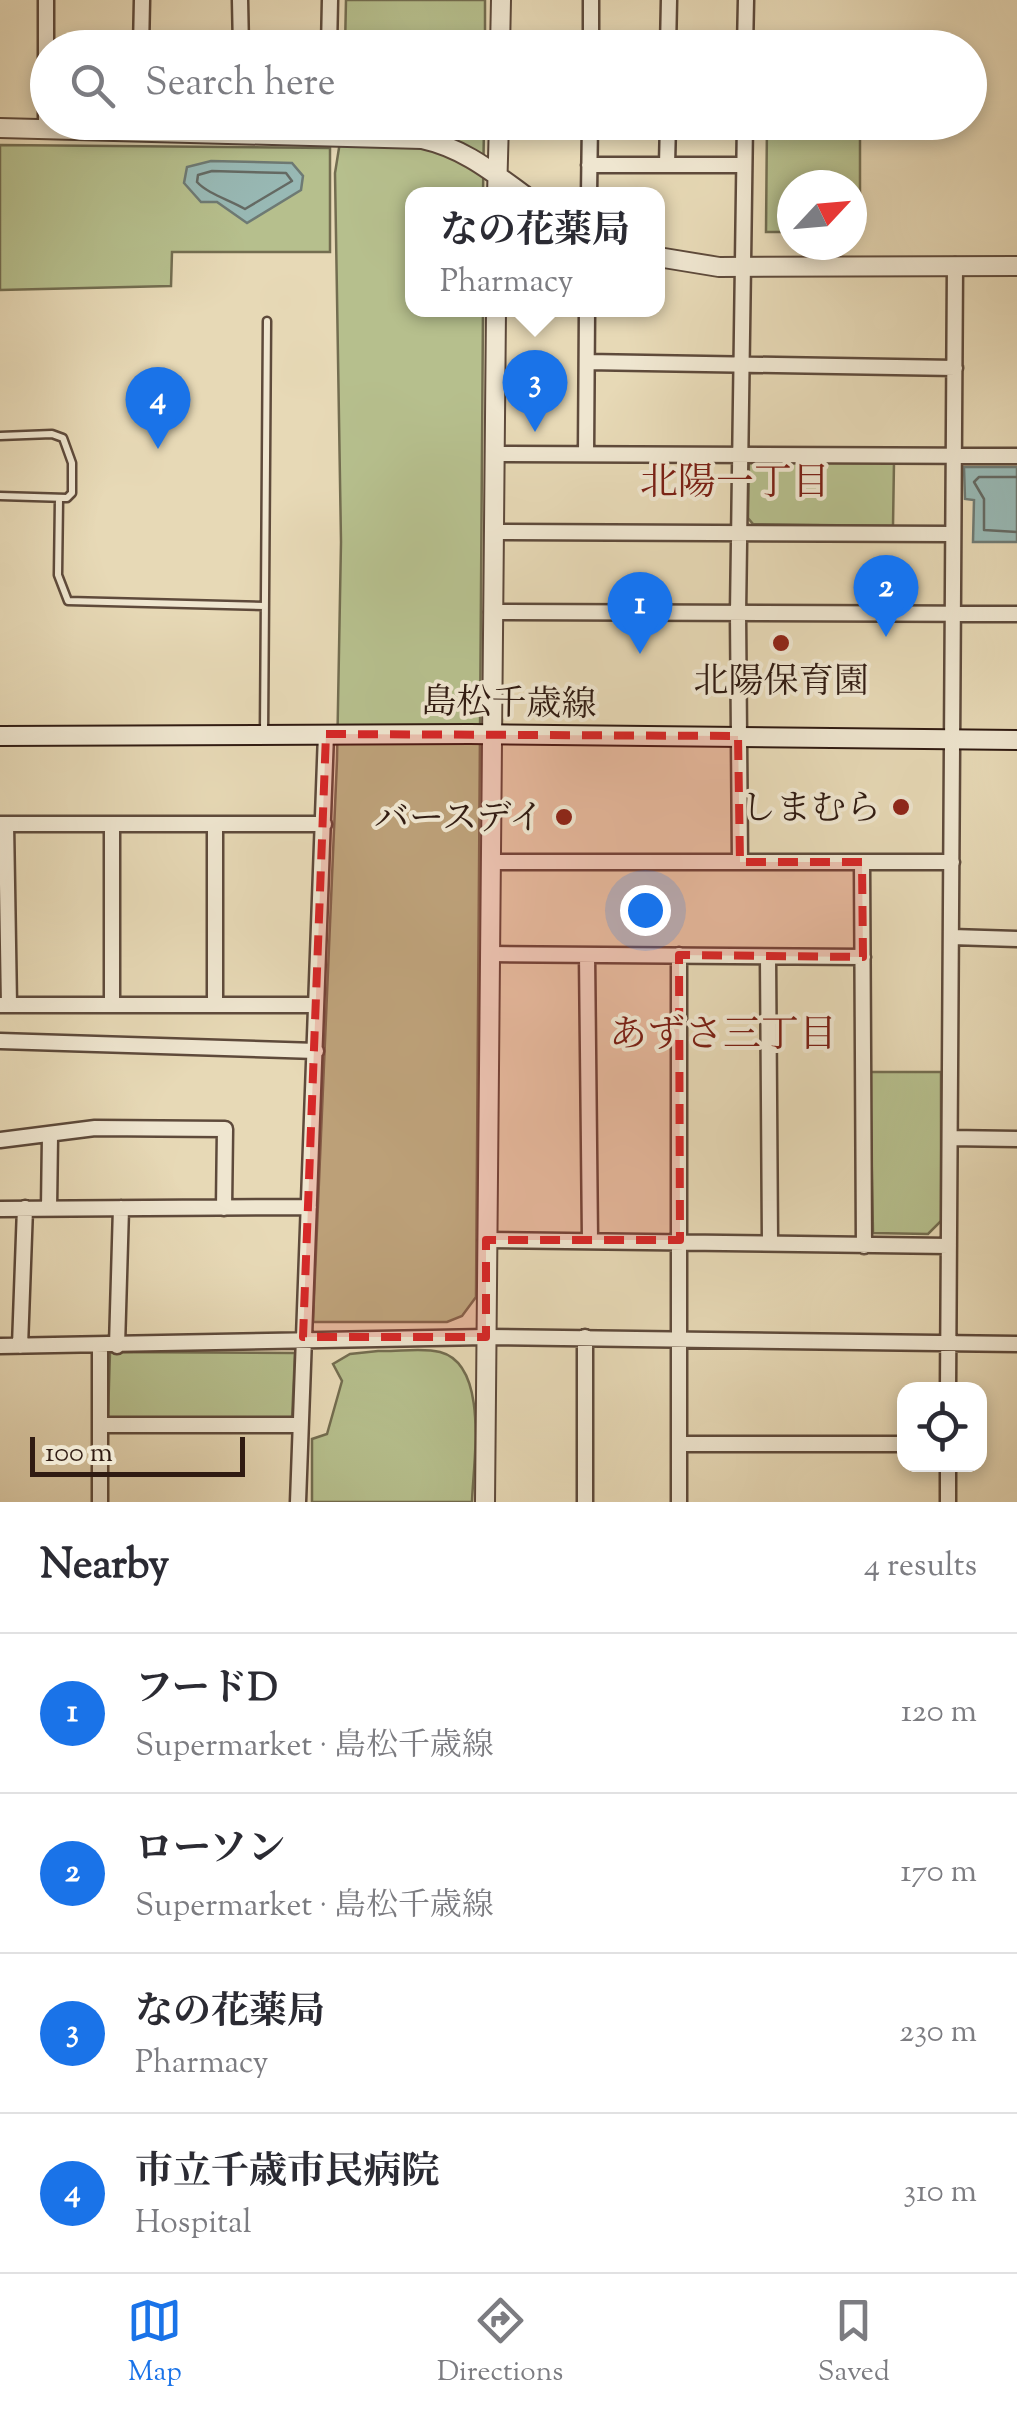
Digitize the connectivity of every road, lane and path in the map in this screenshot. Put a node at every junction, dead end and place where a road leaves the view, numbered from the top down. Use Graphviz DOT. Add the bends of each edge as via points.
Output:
graph roads {
  1 [pos="46,0"];
  2 [pos="142,0"];
  3 [pos="240,0"];
  4 [pos="330,0"];
  5 [pos="501,0"];
  6 [pos="591,0"];
  7 [pos="669,0"];
  8 [pos="746,0"];
  9 [pos="46,30"];
  10 [pos="141,30"];
  11 [pos="240,30"];
  12 [pos="329,30"];
  13 [pos="500,30"];
  14 [pos="590,30"];
  15 [pos="668,30"];
  16 [pos="745,30"];
  17 [pos="0,128"];
  18 [pos="30,129"];
  19 [pos="419,140"];
  20 [pos="498,140"];
  21 [pos="590,140"];
  22 [pos="668,140"];
  23 [pos="744,140"];
  24 [pos="589,165"];
  25 [pos="667,165"];
  26 [pos="744,165"];
  27 [pos="497,185"];
  28 [pos="589,187"];
  29 [pos="665,260"];
  30 [pos="955,265"];
  31 [pos="1017,266"];
  32 [pos="743,267"];
  33 [pos="496,317"];
  34 [pos="588,317"];
  35 [pos="267,321"];
  36 [pos="587,362"];
  37 [pos="742,366"];
  38 [pos="955,368"];
  39 [pos="0,436"];
  40 [pos="494,454"];
  41 [pos="586,454"];
  42 [pos="740,454"];
  43 [pos="952,455"];
  44 [pos="1017,456"];
  45 [pos="0,496"];
  46 [pos="59,499"];
  47 [pos="494,532"];
  48 [pos="952,534"];
  49 [pos="739,535"];
  50 [pos="264,606"];
  51 [pos="492,612"];
  52 [pos="738,613"];
  53 [pos="952,614"];
  54 [pos="1017,614"];
  55 [pos="264,733"];
  56 [pos="326,734"];
  57 [pos="490,734"];
  58 [pos="0,736"];
  59 [pos="738,736"];
  60 [pos="951,739"];
  61 [pos="1017,740"];
  62 [pos="3,824"];
  63 [pos="112,824"];
  64 [pos="214,824"];
  65 [pos="324,824"];
  66 [pos="490,862"];
  67 [pos="740,862"];
  68 [pos="862,862"];
  69 [pos="952,862"];
  70 [pos="952,937"];
  71 [pos="1017,939"];
  72 [pos="491,954"];
  73 [pos="679,955"];
  74 [pos="587,956"];
  75 [pos="768,957"];
  76 [pos="863,957"];
  77 [pos="4,1004"];
  78 [pos="112,1005"];
  79 [pos="214,1005"];
  80 [pos="314,1005"];
  81 [pos="0,1041"];
  82 [pos="316,1051"];
  83 [pos="50,1137"];
  84 [pos="950,1138"];
  85 [pos="1017,1139"];
  86 [pos="0,1140"];
  87 [pos="0,1208"];
  88 [pos="25,1208"];
  89 [pos="49,1208"];
  90 [pos="122,1208"];
  91 [pos="224,1208"];
  92 [pos="309,1208"];
  93 [pos="590,1239"];
  94 [pos="486,1240"];
  95 [pos="680,1240"];
  96 [pos="770,1241"];
  97 [pos="864,1246"];
  98 [pos="949,1246"];
  99 [pos="303,1337"];
  100 [pos="486,1337"];
  101 [pos="586,1337"];
  102 [pos="679,1338"];
  103 [pos="948,1342"];
  104 [pos="1017,1344"];
  105 [pos="0,1346"];
  106 [pos="20,1346"];
  107 [pos="100,1346"];
  108 [pos="118,1346"];
  109 [pos="948,1382"];
  110 [pos="100,1425"];
  111 [pos="300,1425"];
  112 [pos="678,1444"];
  113 [pos="897,1444"];
  114 [pos="948,1472"];
  115 [pos="100,1502"];
  116 [pos="298,1502"];
  117 [pos="485,1502"];
  118 [pos="586,1502"];
  119 [pos="679,1502"];
  120 [pos="948,1502"];
  1 -- 9 [label="street"];
  2 -- 10 [label="street"];
  3 -- 11 [label="street"];
  4 -- 12 [label="street"];
  5 -- 13 [label="street"];
  6 -- 14 [label="street"];
  7 -- 15 [label="street"];
  8 -- 16 [label="street"];
  17 -- 18 [label="street"];
  19 -- 27 [label="street" via="448,145"];
  20 -- 27 [label="street"];
  21 -- 24 [label="street"];
  22 -- 25 [label="street"];
  23 -- 26 [label="street"];
  24 -- 25 [label="street"];
  24 -- 28 [label="street"];
  25 -- 26 [label="street"];
  26 -- 32 [label="street"];
  29 -- 32 [label="street"];
  30 -- 31 [label="street"];
  30 -- 32 [label="street"];
  30 -- 38 [label="street"];
  32 -- 37 [label="street"];
  33 -- 40 [label="street"];
  34 -- 36 [label="street"];
  35 -- 50 [label="lane"];
  36 -- 37 [label="street"];
  36 -- 41 [label="street"];
  37 -- 38 [label="street"];
  37 -- 42 [label="street"];
  38 -- 43 [label="street"];
  39 -- 46 [label="lane" via="62,438 72,463 72,494"];
  40 -- 41 [label="street"];
  40 -- 47 [label="street"];
  41 -- 42 [label="street"];
  42 -- 43 [label="street"];
  42 -- 49 [label="street"];
  43 -- 44 [label="street"];
  43 -- 48 [label="street"];
  45 -- 46 [label="lane"];
  46 -- 50 [label="lane" via="58,576 68,601"];
  47 -- 49 [label="street"];
  47 -- 51 [label="street"];
  48 -- 49 [label="street"];
  48 -- 53 [label="street"];
  49 -- 52 [label="street"];
  50 -- 55 [label="lane"];
  51 -- 52 [label="street"];
  51 -- 57 [label="street"];
  52 -- 53 [label="street"];
  52 -- 59 [label="street"];
  53 -- 54 [label="street"];
  53 -- 60 [label="street"];
  55 -- 56 [label="street, 島松千歳線"];
  55 -- 58 [label="street, 島松千歳線"];
  56 -- 57 [label="street, 島松千歳線"];
  56 -- 65 [label="street"];
  57 -- 59 [label="street, 島松千歳線"];
  57 -- 66 [label="street"];
  59 -- 60 [label="street, 島松千歳線"];
  59 -- 67 [label="street"];
  60 -- 61 [label="street, 島松千歳線"];
  60 -- 69 [label="street"];
  62 -- 63 [label="street"];
  62 -- 77 [label="street"];
  63 -- 64 [label="street"];
  63 -- 78 [label="street"];
  64 -- 65 [label="street"];
  64 -- 79 [label="street"];
  65 -- 80 [label="street"];
  66 -- 67 [label="street"];
  66 -- 72 [label="street"];
  67 -- 68 [label="street"];
  68 -- 69 [label="street"];
  68 -- 76 [label="street"];
  69 -- 70 [label="street"];
  70 -- 71 [label="street"];
  70 -- 84 [label="street"];
  72 -- 74 [label="street"];
  72 -- 94 [label="street"];
  73 -- 74 [label="street"];
  73 -- 75 [label="street"];
  73 -- 95 [label="street"];
  74 -- 93 [label="street"];
  75 -- 76 [label="street"];
  75 -- 96 [label="street"];
  76 -- 97 [label="street"];
  77 -- 78 [label="street"];
  78 -- 79 [label="street"];
  79 -- 80 [label="street"];
  80 -- 82 [label="street"];
  81 -- 82 [label="street"];
  82 -- 92 [label="street"];
  83 -- 86 [label="street"];
  83 -- 89 [label="street"];
  83 -- 91 [label="street" via="95,1128 225,1129"];
  84 -- 85 [label="street"];
  84 -- 98 [label="street"];
  87 -- 88 [label="street"];
  88 -- 89 [label="street"];
  88 -- 106 [label="street"];
  89 -- 90 [label="street"];
  90 -- 91 [label="street"];
  90 -- 108 [label="street"];
  91 -- 92 [label="street"];
  92 -- 99 [label="street"];
  93 -- 94 [label="street"];
  93 -- 95 [label="street"];
  94 -- 100 [label="street"];
  95 -- 96 [label="street"];
  95 -- 102 [label="street"];
  96 -- 97 [label="street"];
  97 -- 98 [label="street"];
  98 -- 103 [label="street"];
  99 -- 100 [label="street"];
  99 -- 108 [label="street"];
  99 -- 111 [label="street"];
  100 -- 101 [label="street"];
  100 -- 117 [label="street"];
  101 -- 102 [label="street"];
  101 -- 118 [label="street"];
  102 -- 103 [label="street"];
  102 -- 112 [label="street"];
  103 -- 104 [label="street"];
  103 -- 109 [label="street"];
  105 -- 106 [label="street"];
  106 -- 107 [label="street"];
  107 -- 108 [label="street"];
  107 -- 110 [label="street"];
  110 -- 111 [label="street"];
  110 -- 115 [label="street"];
  111 -- 116 [label="street"];
  112 -- 113 [label="street"];
  112 -- 119 [label="street"];
  114 -- 120 [label="street"];
}
